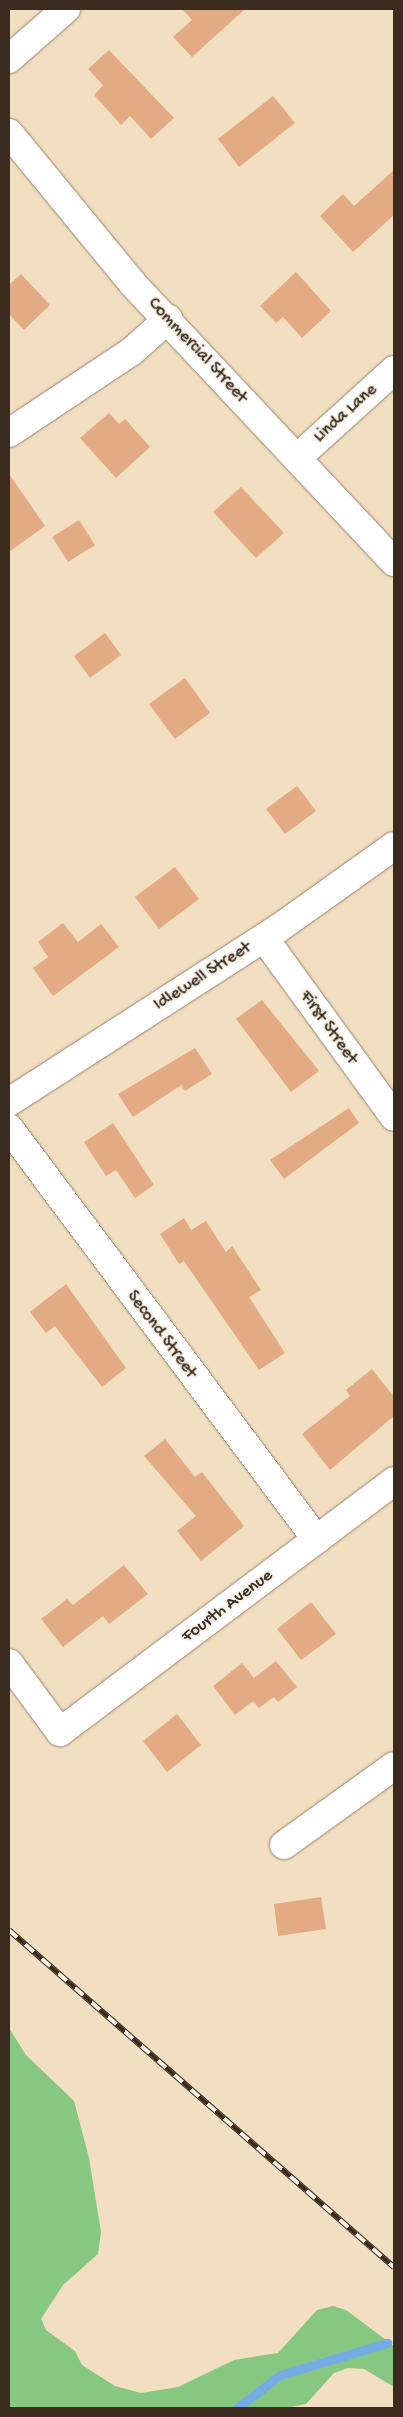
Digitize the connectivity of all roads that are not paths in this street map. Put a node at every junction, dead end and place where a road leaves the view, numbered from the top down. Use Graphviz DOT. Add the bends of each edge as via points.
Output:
graph roads {
  1 [pos="66,9"];
  2 [pos="9,59"];
  3 [pos="9,133"];
  4 [pos="168,319"];
  5 [pos="394,370"];
  6 [pos="9,433"];
  7 [pos="298,458"];
  8 [pos="394,562"];
  9 [pos="394,846"];
  10 [pos="264,938"];
  11 [pos="9,1102"];
  12 [pos="394,1117"];
  13 [pos="9,1128"];
  14 [pos="394,1481"];
  15 [pos="317,1540"];
  16 [pos="9,1663"];
  17 [pos="394,1766"];
  18 [pos="284,1845"];
  1 -- 2 [label="street"];
  3 -- 4 [label="street, Commercial Street" via="70,211"];
  4 -- 6 [label="street" via="131,352"];
  4 -- 7 [label="street, Commercial Street"];
  5 -- 7 [label="street, Linda Lane"];
  7 -- 8 [label="street, Commercial Street"];
  9 -- 10 [label="street, Idlewell Street"];
  10 -- 11 [label="street, Idlewell Street"];
  10 -- 12 [label="street, First Street"];
  13 -- 15 [label="street, Second Street"];
  14 -- 15 [label="street, Fourth Avenue"];
  15 -- 16 [label="street, Fourth Avenue" via="60,1732"];
  17 -- 18 [label="street"];
}
